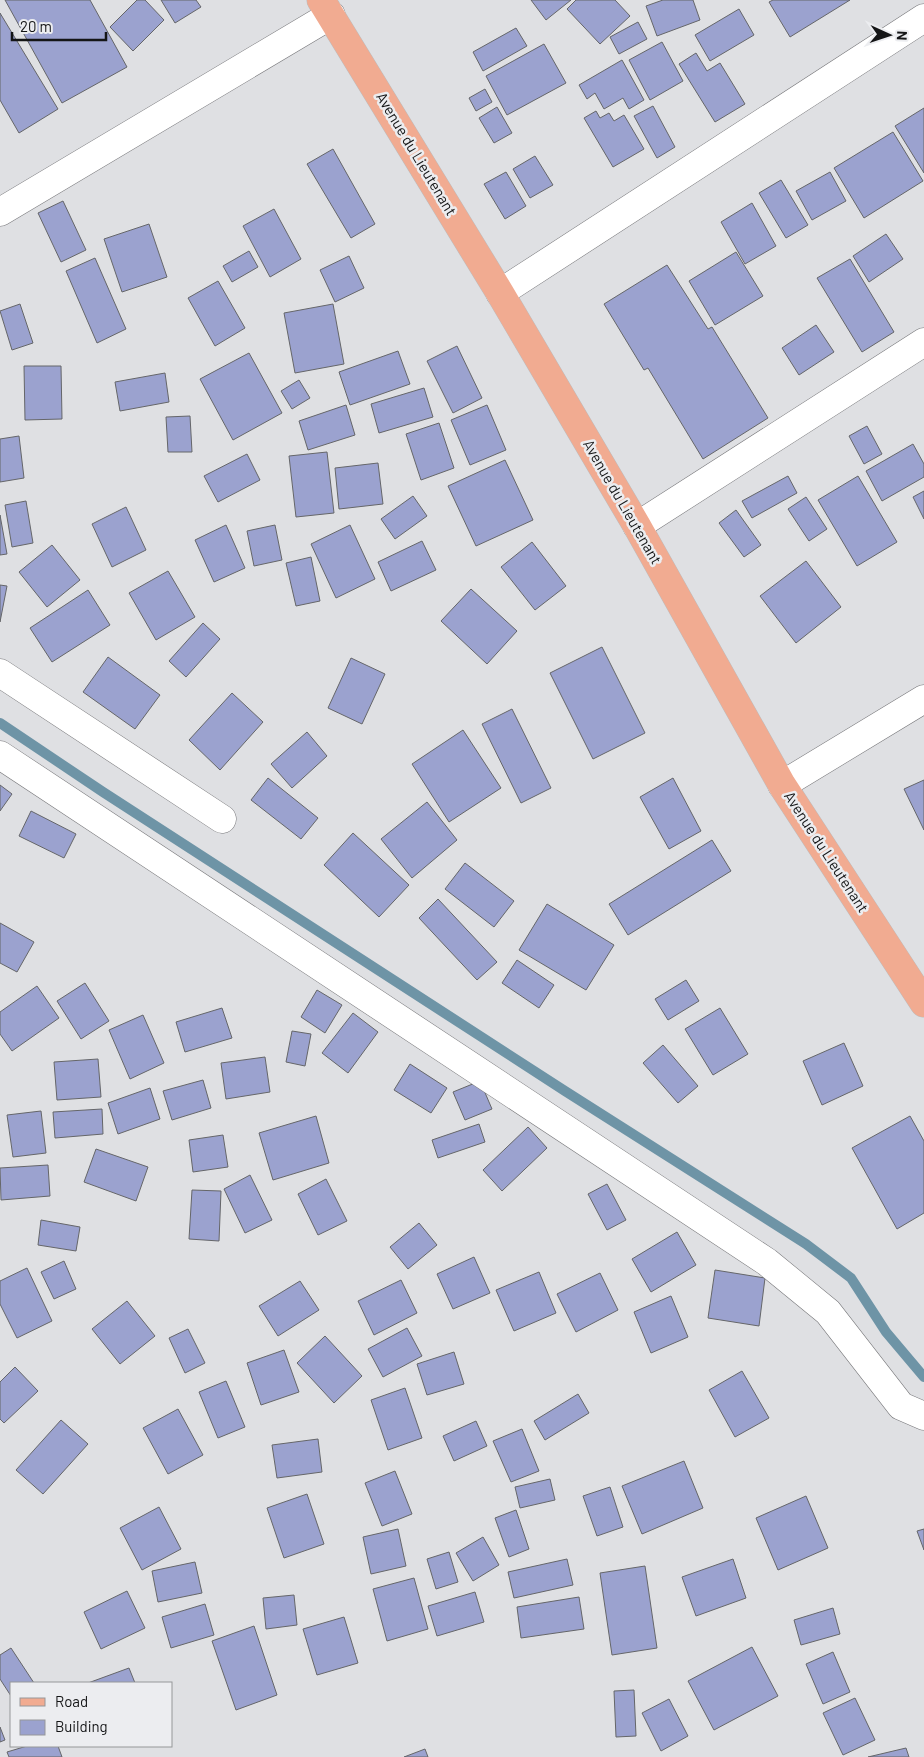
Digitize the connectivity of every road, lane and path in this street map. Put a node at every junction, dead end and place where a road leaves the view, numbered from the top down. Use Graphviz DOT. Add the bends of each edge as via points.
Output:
graph roads {
  1 [pos="326,8"];
  2 [pos="924,18"];
  3 [pos="0,212"];
  4 [pos="500,293"];
  5 [pos="924,342"];
  6 [pos="637,526"];
  7 [pos="0,673"];
  8 [pos="924,698"];
  9 [pos="0,755"];
  10 [pos="782,785"];
  11 [pos="222,819"];
  12 [pos="924,1003"];
  13 [pos="924,1416"];
  1 -- 3 [label="street"];
  1 -- 4 [label="main road, Avenue du Lieutenant"];
  2 -- 4 [label="street"];
  4 -- 6 [label="main road, Avenue du Lieutenant"];
  5 -- 6 [label="street"];
  6 -- 10 [label="main road, Avenue du Lieutenant"];
  7 -- 11 [label="street"];
  8 -- 10 [label="street"];
  9 -- 13 [label="street" via="767,1262 828,1312 902,1406"];
  10 -- 12 [label="main road, Avenue du Lieutenant"];
}
